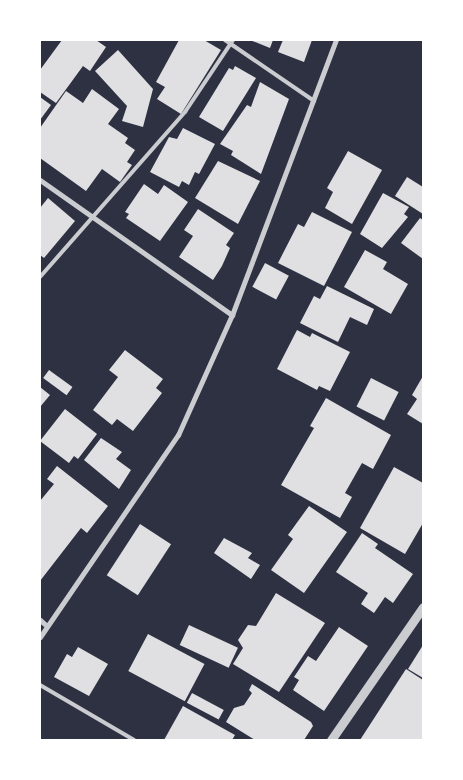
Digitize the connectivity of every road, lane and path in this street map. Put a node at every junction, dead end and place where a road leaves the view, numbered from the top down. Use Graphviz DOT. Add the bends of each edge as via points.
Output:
graph roads {
  1 [pos="225,40"];
  2 [pos="336,40"];
  3 [pos="232,42"];
  4 [pos="314,101"];
  5 [pos="40,180"];
  6 [pos="93,217"];
  7 [pos="40,277"];
  8 [pos="232,315"];
  9 [pos="423,607"];
  10 [pos="40,620"];
  11 [pos="47,626"];
  12 [pos="40,637"];
  13 [pos="40,685"];
  14 [pos="134,740"];
  15 [pos="331,740"];
  1 -- 3 [label="lane"];
  2 -- 4 [label="street"];
  3 -- 4 [label="lane"];
  3 -- 6 [label="lane" via="185,112"];
  4 -- 8 [label="street"];
  5 -- 6 [label="street"];
  6 -- 7 [label="lane"];
  6 -- 8 [label="street"];
  8 -- 11 [label="street" via="178,435"];
  9 -- 15 [label="street"];
  10 -- 11 [label="street"];
  11 -- 12 [label="street"];
  13 -- 14 [label="lane"];
}
